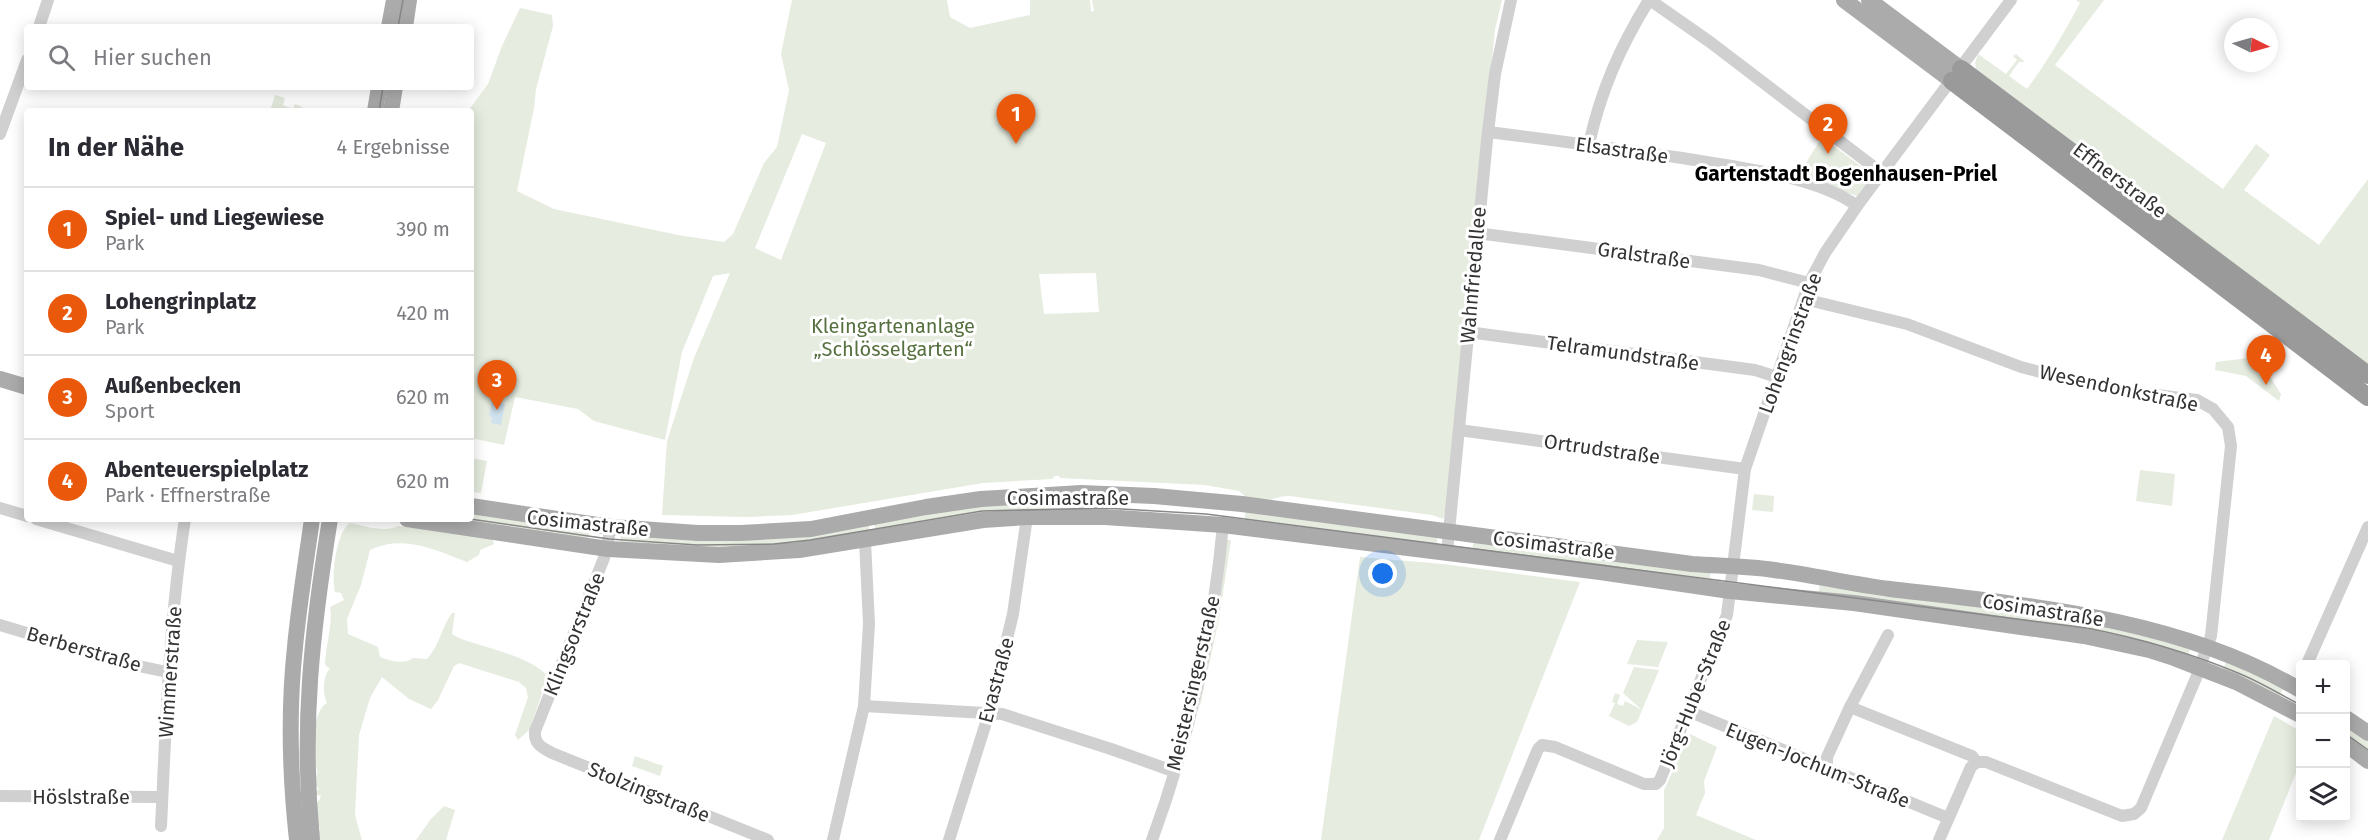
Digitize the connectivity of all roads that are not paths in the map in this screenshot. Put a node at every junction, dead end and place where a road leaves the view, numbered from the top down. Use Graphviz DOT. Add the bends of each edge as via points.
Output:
graph roads {
  1 [pos="48,0"];
  2 [pos="394,0"];
  3 [pos="409,0"];
  4 [pos="1511,0"];
  5 [pos="1650,0"];
  6 [pos="1844,0"];
  7 [pos="1869,0"];
  8 [pos="2011,0"];
  9 [pos="40,24"];
  10 [pos="390,24"];
  11 [pos="405,24"];
  12 [pos="24,68"];
  13 [pos="1957,75"];
  14 [pos="378,90"];
  15 [pos="394,90"];
  16 [pos="376,108"];
  17 [pos="392,108"];
  18 [pos="1488,132"];
  19 [pos="0,134"];
  20 [pos="1589,144"];
  21 [pos="1883,174"];
  22 [pos="1857,206"];
  23 [pos="1477,233"];
  24 [pos="1809,283"];
  25 [pos="1804,299"];
  26 [pos="1468,332"];
  27 [pos="2368,375"];
  28 [pos="1777,377"];
  29 [pos="0,379"];
  30 [pos="24,386"];
  31 [pos="2368,397"];
  32 [pos="1459,430"];
  33 [pos="1745,469"];
  34 [pos="1225,502"];
  35 [pos="474,506"];
  36 [pos="0,508"];
  37 [pos="24,515"];
  38 [pos="1028,517"];
  39 [pos="46,522"];
  40 [pos="184,522"];
  41 [pos="312,522"];
  42 [pos="330,522"];
  43 [pos="425,522"];
  44 [pos="1223,525"];
  45 [pos="611,527"];
  46 [pos="2368,527"];
  47 [pos="1449,532"];
  48 [pos="865,541"];
  49 [pos="608,549"];
  50 [pos="1447,552"];
  51 [pos="178,561"];
  52 [pos="1733,566"];
  53 [pos="1730,591"];
  54 [pos="0,625"];
  55 [pos="1888,634"];
  56 [pos="2207,648"];
  57 [pos="2309,660"];
  58 [pos="2200,668"];
  59 [pos="168,672"];
  60 [pos="2296,685"];
  61 [pos="864,706"];
  62 [pos="1850,707"];
  63 [pos="1688,711"];
  64 [pos="989,713"];
  65 [pos="2299,714"];
  66 [pos="2350,721"];
  67 [pos="2368,733"];
  68 [pos="535,740"];
  69 [pos="2350,747"];
  70 [pos="2368,761"];
  71 [pos="1977,762"];
  72 [pos="1827,769"];
  73 [pos="1173,771"];
  74 [pos="0,796"];
  75 [pos="162,797"];
  76 [pos="1948,818"];
  77 [pos="161,826"];
  78 [pos="297,840"];
  79 [pos="312,840"];
  80 [pos="768,840"];
  81 [pos="833,840"];
  82 [pos="949,840"];
  83 [pos="1152,840"];
  84 [pos="1500,840"];
  85 [pos="1940,840"];
  1 -- 9 [label="street"];
  2 -- 10 [label="main road"];
  3 -- 11 [label="main road"];
  4 -- 18 [label="street, Wahnfriedallee" via="1495,74"];
  5 -- 20 [label="street" via="1613,65 1597,107"];
  5 -- 21 [label="street"];
  6 -- 13 [label="main road, Effnerstraße"];
  7 -- 13 [label="main road, Effnerstraße"];
  8 -- 13 [label="street, Lohengrinstraße"];
  12 -- 19 [label="street"];
  13 -- 21 [label="street, Lohengrinstraße"];
  13 -- 27 [label="highway, Effnerstraße"];
  13 -- 31 [label="highway, Effnerstraße"];
  14 -- 16 [label="main road"];
  15 -- 17 [label="main road"];
  18 -- 20 [label="street, Elsastraße"];
  18 -- 23 [label="street, Wahnfriedallee"];
  20 -- 22 [label="street, Elsastraße" via="1743,167 1846,198"];
  21 -- 22 [label="street, Lohengrinstraße"];
  22 -- 24 [label="street, Lohengrinstraße"];
  23 -- 24 [label="street, Gralstraße" via="1759,270"];
  23 -- 26 [label="street, Wahnfriedallee"];
  24 -- 25 [label="street, Lohengrinstraße"];
  25 -- 28 [label="street, Lohengrinstraße"];
  25 -- 56 [label="street, Wesendonkstraße" via="1907,324 2020,367 2116,390 2197,400 2212,409 2228,427 2231,446 2214,623"];
  26 -- 28 [label="street, Telramundstraße" via="1755,370"];
  26 -- 32 [label="street, Wahnfriedallee"];
  28 -- 33 [label="street, Lohengrinstraße"];
  29 -- 30 [label="main road"];
  32 -- 33 [label="street, Ortrudstraße"];
  32 -- 47 [label="street, Wahnfriedallee"];
  33 -- 52 [label="street, Lohengrinstraße"];
  34 -- 44 [label="main road"];
  34 -- 45 [label="main road, Cosimastraße" via="1057,494 981,499 811,529 698,533"];
  34 -- 47 [label="main road, Cosimastraße"];
  35 -- 45 [label="main road, Cosimastraße"];
  36 -- 37 [label="street"];
  38 -- 44 [label="main road, Cosimastraße"];
  38 -- 48 [label="main road, Cosimastraße" via="983,520"];
  38 -- 64 [label="street, Evastraße" via="1013,614"];
  39 -- 51 [label="street"];
  40 -- 51 [label="street, Wimmerstraße"];
  41 -- 78 [label="main road" via="298,613 292,695 291,770"];
  42 -- 79 [label="main road" via="307,697"];
  43 -- 49 [label="main road, Cosimastraße"];
  44 -- 50 [label="main road, Cosimastraße"];
  44 -- 73 [label="street, Meistersingerstraße" via="1199,673"];
  45 -- 49 [label="street, Klingsorstraße"];
  46 -- 57 [label="street"];
  47 -- 50 [label="street, Wahnfriedallee"];
  47 -- 52 [label="main road, Cosimastraße"];
  48 -- 49 [label="main road, Cosimastraße" via="729,555"];
  48 -- 61 [label="street" via="869,624"];
  49 -- 68 [label="street, Klingsorstraße"];
  50 -- 53 [label="main road, Cosimastraße"];
  51 -- 59 [label="street, Wimmerstraße"];
  52 -- 53 [label="street"];
  52 -- 56 [label="main road, Cosimastraße" via="2054,611 2142,628"];
  53 -- 58 [label="main road, Cosimastraße" via="1854,603 2084,636 2149,650"];
  53 -- 63 [label="street, Jörg-Hube-Straße" via="1727,615"];
  54 -- 59 [label="street, Berberstraße"];
  55 -- 62 [label="street"];
  56 -- 58 [label="street, Wesendonkstraße"];
  56 -- 60 [label="main road, Cosimastraße"];
  58 -- 65 [label="main road, Cosimastraße"];
  58 -- 71 [label="street, Wesendonkstraße" via="2141,808 2134,814 2122,816 1986,762"];
  59 -- 75 [label="street, Wimmerstraße"];
  61 -- 64 [label="street"];
  61 -- 81 [label="street"];
  62 -- 71 [label="street" via="1972,756"];
  62 -- 72 [label="street" via="1827,757"];
  63 -- 72 [label="street, Eugen-Jochum-Straße"];
  63 -- 84 [label="street, Jörg-Hube-Straße" via="1656,784 1644,784 1551,746 1540,746"];
  64 -- 73 [label="street" via="1111,748"];
  64 -- 82 [label="street, Evastraße"];
  66 -- 67 [label="main road"];
  68 -- 80 [label="street, Stolzingstraße" via="552,753"];
  69 -- 70 [label="main road"];
  71 -- 76 [label="street" via="1971,767"];
  72 -- 76 [label="street, Eugen-Jochum-Straße"];
  73 -- 83 [label="street, Meistersingerstraße"];
  74 -- 75 [label="street, Höslstraße"];
  75 -- 77 [label="street, Wimmerstraße"];
  76 -- 85 [label="street"];
}
